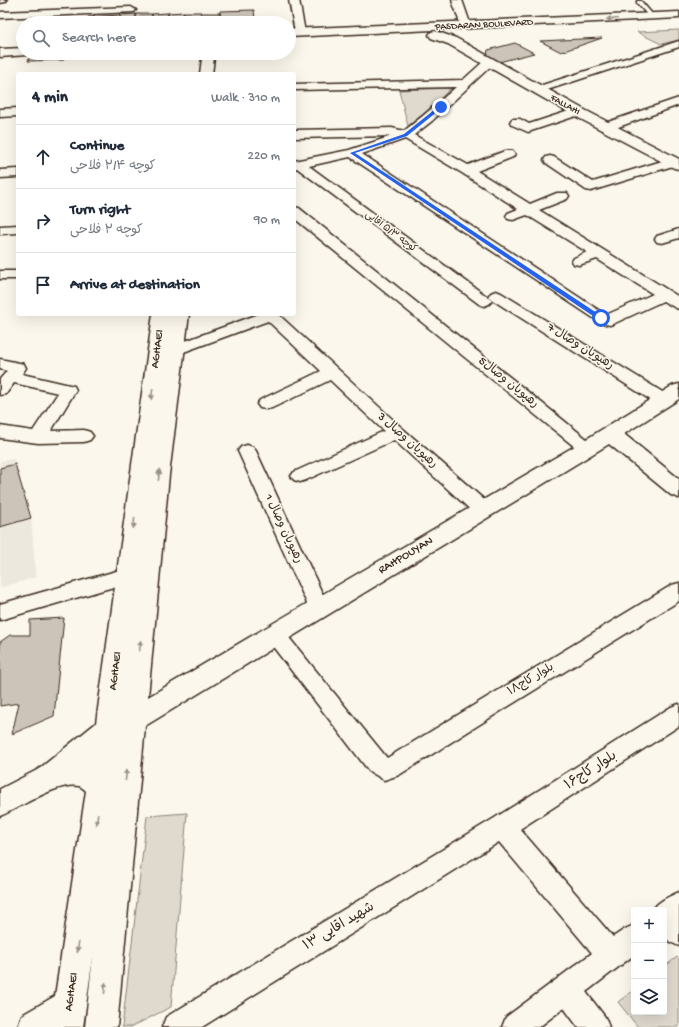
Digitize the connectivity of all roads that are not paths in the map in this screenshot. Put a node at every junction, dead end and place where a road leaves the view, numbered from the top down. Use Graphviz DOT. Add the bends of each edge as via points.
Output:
graph roads {
  1 [pos="1,0"];
  2 [pos="294,0"];
  3 [pos="457,0"];
  4 [pos="639,2"];
  5 [pos="0,6"];
  6 [pos="131,10"];
  7 [pos="0,15"];
  8 [pos="679,15"];
  9 [pos="294,16"];
  10 [pos="652,17"];
  11 [pos="629,18"];
  12 [pos="679,25"];
  13 [pos="638,27"];
  14 [pos="465,30"];
  15 [pos="296,33"];
  16 [pos="434,35"];
  17 [pos="296,42"];
  18 [pos="452,42"];
  19 [pos="16,43"];
  20 [pos="0,44"];
  21 [pos="679,44"];
  22 [pos="16,52"];
  23 [pos="0,53"];
  24 [pos="200,60"];
  25 [pos="208,60"];
  26 [pos="489,62"];
  27 [pos="196,72"];
  28 [pos="206,72"];
  29 [pos="465,83"];
  30 [pos="296,86"];
  31 [pos="538,90"];
  32 [pos="679,101"];
  33 [pos="16,112"];
  34 [pos="578,112"];
  35 [pos="0,113"];
  36 [pos="516,122"];
  37 [pos="606,127"];
  38 [pos="296,134"];
  39 [pos="406,135"];
  40 [pos="352,153"];
  41 [pos="509,154"];
  42 [pos="550,160"];
  43 [pos="676,163"];
  44 [pos="297,164"];
  45 [pos="470,172"];
  46 [pos="16,173"];
  47 [pos="0,174"];
  48 [pos="456,180"];
  49 [pos="562,196"];
  50 [pos="529,210"];
  51 [pos="296,212"];
  52 [pos="513,216"];
  53 [pos="16,229"];
  54 [pos="0,230"];
  55 [pos="679,233"];
  56 [pos="662,239"];
  57 [pos="609,243"];
  58 [pos="595,251"];
  59 [pos="579,261"];
  60 [pos="0,275"];
  61 [pos="16,275"];
  62 [pos="663,295"];
  63 [pos="490,298"];
  64 [pos="679,304"];
  65 [pos="162,316"];
  66 [pos="180,316"];
  67 [pos="267,316"];
  68 [pos="271,316"];
  69 [pos="175,350"];
  70 [pos="332,372"];
  71 [pos="3,377"];
  72 [pos="671,395"];
  73 [pos="266,404"];
  74 [pos="156,430"];
  75 [pos="0,432"];
  76 [pos="396,432"];
  77 [pos="609,434"];
  78 [pos="84,436"];
  79 [pos="38,437"];
  80 [pos="587,448"];
  81 [pos="247,451"];
  82 [pos="300,476"];
  83 [pos="679,490"];
  84 [pos="482,509"];
  85 [pos="127,576"];
  86 [pos="679,591"];
  87 [pos="319,608"];
  88 [pos="0,612"];
  89 [pos="275,634"];
  90 [pos="679,714"];
  91 [pos="121,724"];
  92 [pos="49,778"];
  93 [pos="102,787"];
  94 [pos="0,803"];
  95 [pos="502,827"];
  96 [pos="679,905"];
  97 [pos="667,914"];
  98 [pos="667,919"];
  99 [pos="679,933"];
  100 [pos="631,940"];
  101 [pos="611,955"];
  102 [pos="567,990"];
  103 [pos="68,1016"];
  104 [pos="34,1027"];
  105 [pos="101,1027"];
  106 [pos="176,1027"];
  107 [pos="516,1027"];
  108 [pos="595,1027"];
  1 -- 5 [label="street"];
  2 -- 9 [label="street"];
  3 -- 14 [label="street"];
  4 -- 10 [label="lane"];
  6 -- 7 [label="street"];
  8 -- 10 [label="main road, PASDARAN BOULEVARD"];
  10 -- 11 [label="main road, PASDARAN BOULEVARD"];
  11 -- 13 [label="main road"];
  11 -- 14 [label="main road, PASDARAN BOULEVARD, one-way"];
  12 -- 13 [label="main road, PASDARAN BOULEVARD"];
  13 -- 14 [label="main road, PASDARAN BOULEVARD"];
  14 -- 15 [label="main road, PASDARAN BOULEVARD"];
  14 -- 16 [label="main road, PASDARAN BOULEVARD"];
  14 -- 18 [label="main road"];
  16 -- 17 [label="main road, PASDARAN BOULEVARD"];
  16 -- 18 [label="main road, FALLAHI"];
  18 -- 26 [label="main road, FALLAHI"];
  19 -- 20 [label="main road"];
  21 -- 31 [label="street"];
  22 -- 23 [label="main road"];
  24 -- 27 [label="main road"];
  25 -- 28 [label="main road"];
  26 -- 29 [label="street"];
  26 -- 31 [label="main road, FALLAHI"];
  29 -- 30 [label="street"];
  29 -- 39 [label="street" via="432,115"];
  31 -- 34 [label="main road, FALLAHI"];
  32 -- 37 [label="street"];
  33 -- 35 [label="street"];
  34 -- 36 [label="street" via="528,128"];
  34 -- 37 [label="main road, FALLAHI"];
  37 -- 43 [label="main road, FALLAHI"];
  38 -- 39 [label="street" via="392,132"];
  39 -- 40 [label="street"];
  39 -- 45 [label="street"];
  40 -- 44 [label="street"];
  40 -- 62 [label="street" via="601,318 610,320"];
  41 -- 45 [label="street"];
  42 -- 43 [label="street" via="591,187"];
  44 -- 63 [label="street, کوچه ۵/۳ آقایی"];
  45 -- 48 [label="street"];
  45 -- 50 [label="street"];
  46 -- 47 [label="street"];
  49 -- 50 [label="street"];
  50 -- 52 [label="street"];
  50 -- 58 [label="street"];
  51 -- 80 [label="street, رهپویان وصال5"];
  53 -- 54 [label="street"];
  55 -- 56 [label="street"];
  57 -- 58 [label="street"];
  58 -- 59 [label="street"];
  58 -- 62 [label="street"];
  60 -- 61 [label="street"];
  62 -- 64 [label="street"];
  63 -- 72 [label="street, 7 رهپویان وصال"];
  65 -- 74 [label="main road, AGHAEI, one-way"];
  66 -- 69 [label="main road, AGHAEI"];
  67 -- 69 [label="street"];
  68 -- 70 [label="street, 3 رهپویان وصال"];
  69 -- 74 [label="main road, AGHAEI"];
  70 -- 73 [label="street"];
  70 -- 76 [label="street, 3 رهپویان وصال"];
  71 -- 79 [label="street" via="68,390"];
  72 -- 77 [label="main road, RAHPOUYAN"];
  74 -- 85 [label="main road, AGHAEI, one-way"];
  91 -- 74 [label="main road, AGHAEI, one-way"];
  75 -- 79 [label="street"];
  76 -- 82 [label="street"];
  76 -- 84 [label="street, 3 رهپویان وصال"];
  77 -- 80 [label="main road, RAHPOUYAN"];
  77 -- 83 [label="main road"];
  78 -- 79 [label="street"];
  80 -- 84 [label="main road, RAHPOUYAN"];
  81 -- 87 [label="street, 1 رهپویان وصال"];
  84 -- 87 [label="main road, RAHPOUYAN"];
  85 -- 88 [label="street"];
  85 -- 91 [label="main road, AGHAEI"];
  86 -- 89 [label="street, بلوار کاج۱۸" via="391,768 384,769 377,764"];
  87 -- 89 [label="main road, RAHPOUYAN"];
  89 -- 91 [label="main road, RAHPOUYAN"];
  90 -- 95 [label="street, بلوار کاج۱۶"];
  91 -- 92 [label="main road, RAHPOUYAN"];
  91 -- 93 [label="main road, AGHAEI"];
  105 -- 91 [label="main road, AGHAEI, one-way"];
  92 -- 93 [label="main road" via="71,773 87,774"];
  92 -- 94 [label="main road"];
  93 -- 103 [label="main road, AGHAEI, one-way"];
  95 -- 101 [label="street"];
  95 -- 106 [label="street, شهید اقایی ۱۳"];
  96 -- 97 [label="street"];
  98 -- 99 [label="street"];
  100 -- 101 [label="street"];
  101 -- 102 [label="street"];
  102 -- 107 [label="street"];
  102 -- 108 [label="street"];
  103 -- 104 [label="main road"];
}
